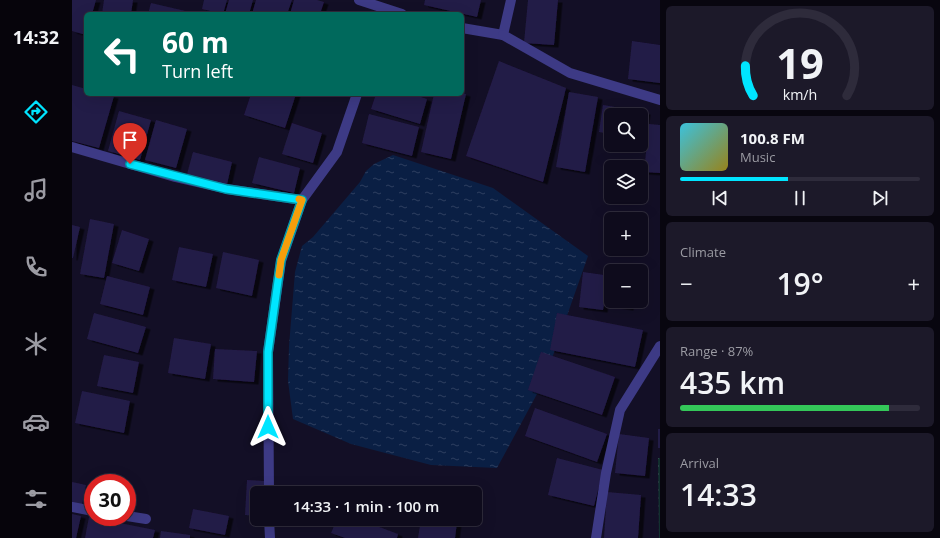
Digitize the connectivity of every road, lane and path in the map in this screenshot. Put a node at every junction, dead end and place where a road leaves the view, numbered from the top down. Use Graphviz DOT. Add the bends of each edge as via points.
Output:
graph roads {
  1 [pos="359,0"];
  2 [pos="511,0"];
  3 [pos="392,12"];
  4 [pos="464,28"];
  5 [pos="503,35"];
  6 [pos="356,96"];
  7 [pos="660,100"];
  8 [pos="72,147"];
  9 [pos="302,200"];
  10 [pos="660,346"];
  11 [pos="269,486"];
  12 [pos="72,507"];
  13 [pos="84,509"];
  14 [pos="136,517"];
  15 [pos="146,519"];
  16 [pos="270,526"];
  17 [pos="270,538"];
  18 [pos="596,538"];
  1 -- 3 [label="street"];
  2 -- 5 [label="street"];
  4 -- 5 [label="street"];
  5 -- 7 [label="street" via="570,72"];
  6 -- 9 [label="street" via="337,152"];
  8 -- 9 [label="street" via="219,188"];
  9 -- 11 [label="street" via="281,260 268,352"];
  10 -- 18 [label="street" via="620,410 606,473"];
  12 -- 13 [label="street"];
  14 -- 15 [label="street"];
  16 -- 17 [label="street"];
}
